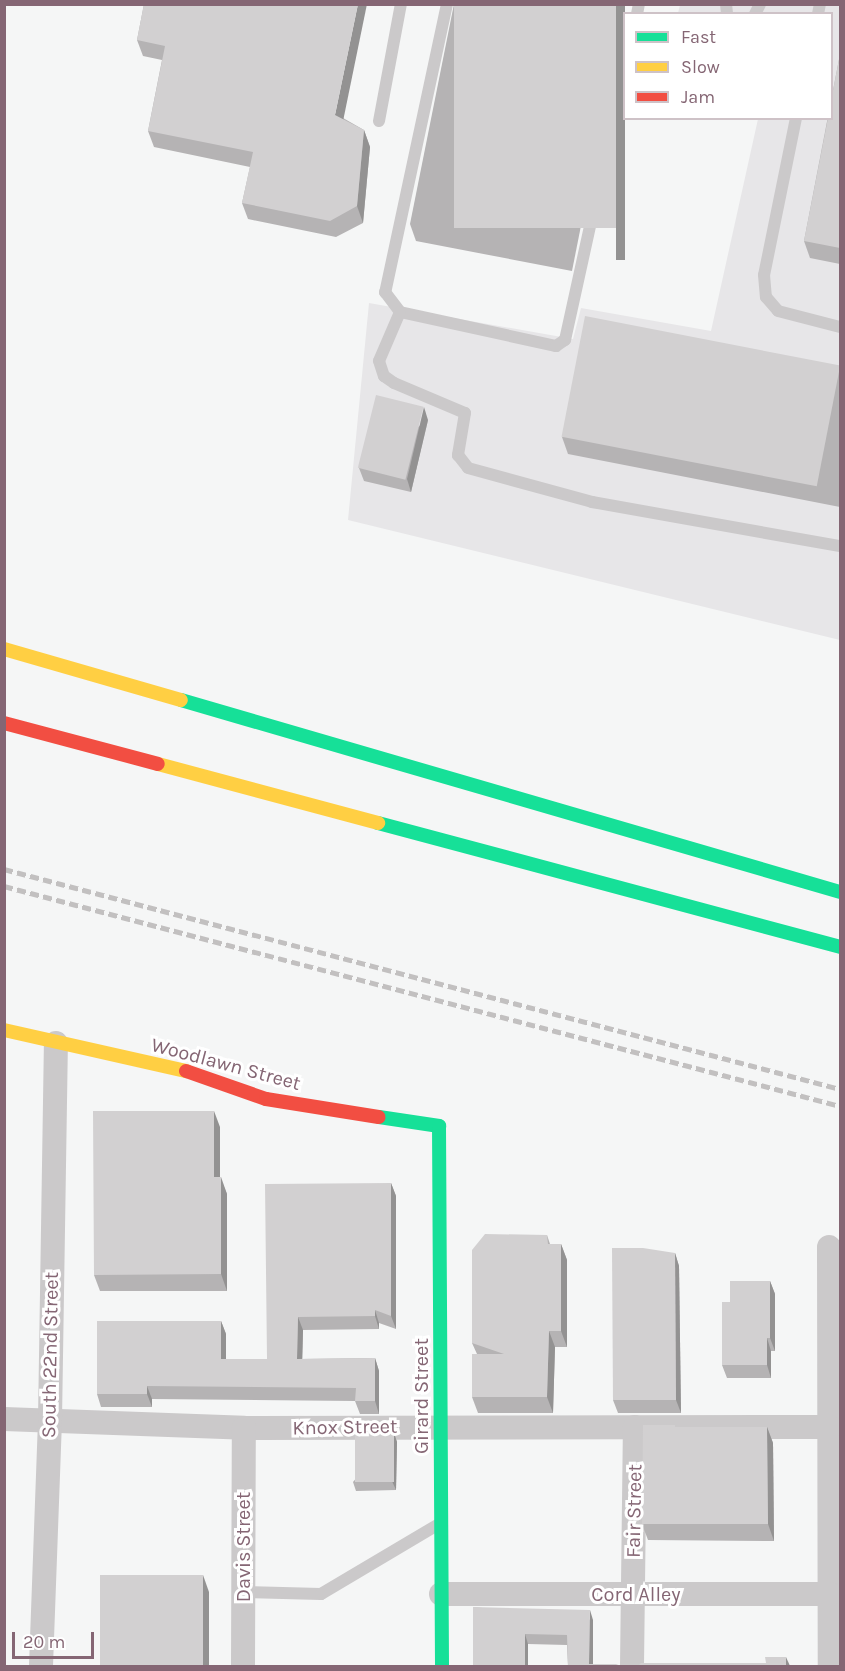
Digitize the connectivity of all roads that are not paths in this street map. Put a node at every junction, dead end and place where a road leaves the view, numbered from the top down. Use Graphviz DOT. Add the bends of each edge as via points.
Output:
graph roads {
  1 [pos="400,4"];
  2 [pos="447,4"];
  3 [pos="623,77"];
  4 [pos="796,120"];
  5 [pos="379,121"];
  6 [pos="400,312"];
  7 [pos="840,327"];
  8 [pos="840,546"];
  9 [pos="4,649"];
  10 [pos="4,723"];
  11 [pos="840,892"];
  12 [pos="840,947"];
  13 [pos="4,1030"];
  14 [pos="56,1043"];
  15 [pos="439,1126"];
  16 [pos="830,1247"];
  17 [pos="4,1419"];
  18 [pos="50,1420"];
  19 [pos="441,1426"];
  20 [pos="635,1427"];
  21 [pos="831,1427"];
  22 [pos="244,1428"];
  23 [pos="441,1522"];
  24 [pos="243,1592"];
  25 [pos="441,1594"];
  26 [pos="632,1594"];
  27 [pos="830,1594"];
  28 [pos="41,1666"];
  29 [pos="243,1666"];
  30 [pos="442,1666"];
  31 [pos="632,1666"];
  32 [pos="830,1666"];
  1 -- 5 [label="lane"];
  2 -- 6 [label="lane" via="385,292"];
  3 -- 6 [label="lane" via="565,340 556,346"];
  4 -- 7 [label="lane" via="764,275 766,297 778,310"];
  6 -- 8 [label="lane" via="379,361 384,376 465,412 458,455 468,468 592,501"];
  9 -- 11 [label="main road"];
  10 -- 12 [label="main road"];
  13 -- 14 [label="main road, Woodlawn Street"];
  14 -- 15 [label="main road, Woodlawn Street" via="177,1068 266,1099"];
  14 -- 18 [label="street, South 22nd Street"];
  15 -- 19 [label="main road, Girard Street"];
  16 -- 21 [label="street"];
  17 -- 18 [label="street, Knox Street"];
  18 -- 22 [label="street, Knox Street"];
  18 -- 28 [label="street, South 22nd Street"];
  19 -- 20 [label="street, Knox Street"];
  19 -- 22 [label="street, Knox Street"];
  19 -- 23 [label="main road, Girard Street"];
  20 -- 21 [label="street, Knox Street"];
  20 -- 26 [label="street, Fair Street"];
  21 -- 27 [label="street"];
  22 -- 24 [label="street, Davis Street"];
  23 -- 24 [label="lane" via="321,1594"];
  23 -- 25 [label="main road, Girard Street"];
  24 -- 29 [label="street, Davis Street"];
  25 -- 26 [label="street, Cord Alley"];
  25 -- 30 [label="main road, Girard Street"];
  26 -- 27 [label="street, Cord Alley"];
  26 -- 31 [label="street, Fair Street"];
  27 -- 32 [label="street"];
}
